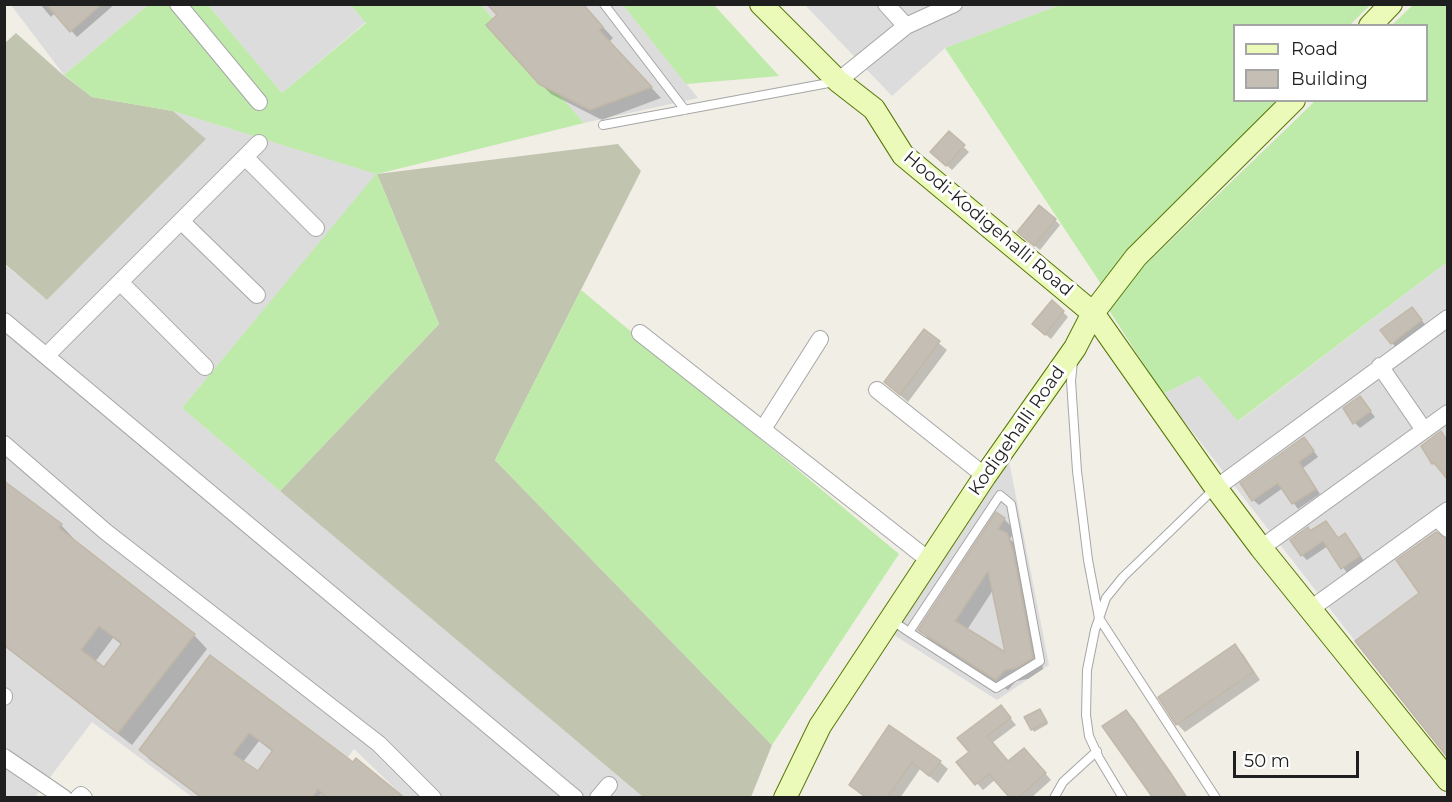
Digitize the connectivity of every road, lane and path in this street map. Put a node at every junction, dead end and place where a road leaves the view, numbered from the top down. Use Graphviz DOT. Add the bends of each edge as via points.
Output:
graph roads {
  1 [pos="178,4"];
  2 [pos="604,4"];
  3 [pos="760,4"];
  4 [pos="886,4"];
  5 [pos="954,4"];
  6 [pos="1391,4"];
  7 [pos="1372,24"];
  8 [pos="906,26"];
  9 [pos="838,81"];
  10 [pos="259,102"];
  11 [pos="1292,102"];
  12 [pos="685,110"];
  13 [pos="603,125"];
  14 [pos="259,143"];
  15 [pos="245,157"];
  16 [pos="181,221"];
  17 [pos="316,228"];
  18 [pos="120,282"];
  19 [pos="257,295"];
  20 [pos="1094,313"];
  21 [pos="1448,318"];
  22 [pos="4,321"];
  23 [pos="640,333"];
  24 [pos="820,339"];
  25 [pos="1075,348"];
  26 [pos="46,356"];
  27 [pos="1380,366"];
  28 [pos="205,367"];
  29 [pos="877,390"];
  30 [pos="1448,413"];
  31 [pos="763,429"];
  32 [pos="1424,429"];
  33 [pos="4,444"];
  34 [pos="985,476"];
  35 [pos="1216,488"];
  36 [pos="972,495"];
  37 [pos="992,507"];
  38 [pos="1444,519"];
  39 [pos="1261,548"];
  40 [pos="930,561"];
  41 [pos="1309,610"];
  42 [pos="1099,618"];
  43 [pos="899,626"];
  44 [pos="1096,751"];
  45 [pos="4,757"];
  46 [pos="1448,780"];
  47 [pos="64,798"];
  48 [pos="78,798"];
  49 [pos="84,798"];
  50 [pos="433,798"];
  51 [pos="575,798"];
  52 [pos="785,798"];
  53 [pos="1054,798"];
  54 [pos="1123,798"];
  55 [pos="1216,798"];
  1 -- 10 [label="street"];
  2 -- 12 [label="lane"];
  3 -- 9 [label="street, Hoodi-Kodigehalli Road"];
  4 -- 8 [label="street"];
  5 -- 8 [label="street"];
  6 -- 7 [label="street"];
  8 -- 9 [label="street"];
  9 -- 12 [label="lane"];
  9 -- 20 [label="street, Hoodi-Kodigehalli Road" via="874,108 903,156"];
  11 -- 20 [label="street, Kodigehalli Road" via="1136,257"];
  12 -- 13 [label="lane"];
  14 -- 15 [label="street"];
  15 -- 16 [label="street"];
  15 -- 17 [label="street"];
  16 -- 18 [label="street"];
  16 -- 19 [label="street"];
  18 -- 26 [label="street"];
  18 -- 28 [label="street"];
  20 -- 25 [label="street, Kodigehalli Road"];
  20 -- 35 [label="street, Hoodi-Kodigehalli Road"];
  21 -- 27 [label="street"];
  22 -- 26 [label="street"];
  23 -- 31 [label="street"];
  24 -- 31 [label="street"];
  25 -- 34 [label="street, Kodigehalli Road"];
  25 -- 42 [label="lane" via="1071,381 1077,471"];
  26 -- 51 [label="street"];
  27 -- 32 [label="street"];
  27 -- 35 [label="street"];
  29 -- 34 [label="street"];
  30 -- 32 [label="street"];
  31 -- 40 [label="street"];
  32 -- 39 [label="street"];
  33 -- 50 [label="street" via="106,532 379,744"];
  34 -- 36 [label="street, Kodigehalli Road"];
  35 -- 39 [label="street, Hoodi-Kodigehalli Road"];
  35 -- 42 [label="lane" via="1122,577 1106,598"];
  36 -- 37 [label="lane"];
  36 -- 40 [label="street, Kodigehalli Road"];
  37 -- 43 [label="lane"];
  37 -- 43 [label="lane" via="1000,495 1011,504 1040,661 996,688"];
  38 -- 41 [label="street"];
  39 -- 41 [label="street, Hoodi-Kodigehalli Road"];
  40 -- 43 [label="street, Kodigehalli Road"];
  41 -- 46 [label="street, Hoodi-Kodigehalli Road"];
  42 -- 44 [label="lane" via="1087,670 1086,715"];
  42 -- 55 [label="lane"];
  43 -- 52 [label="street, Kodigehalli Road" via="820,726"];
  44 -- 53 [label="lane" via="1063,782"];
  44 -- 54 [label="lane"];
  45 -- 47 [label="street"];
  48 -- 49 [label="street"];
}
